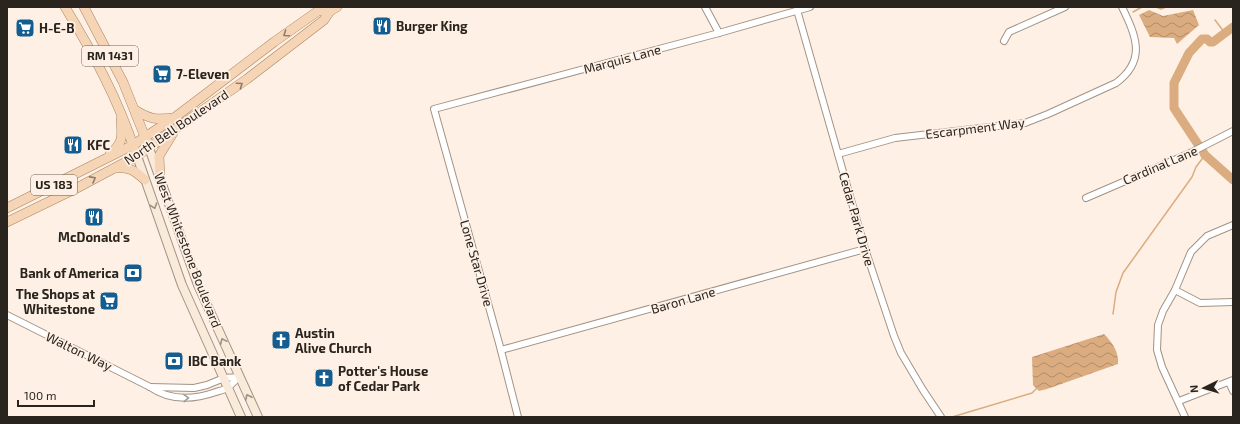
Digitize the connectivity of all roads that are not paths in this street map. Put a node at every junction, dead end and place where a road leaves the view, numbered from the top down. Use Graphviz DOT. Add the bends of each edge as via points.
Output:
graph roads {
  1 [pos="65,7"];
  2 [pos="84,7"];
  3 [pos="705,7"];
  4 [pos="810,7"];
  5 [pos="1065,7"];
  6 [pos="1122,7"];
  7 [pos="331,8"];
  8 [pos="316,9"];
  9 [pos="797,10"];
  10 [pos="324,20"];
  11 [pos="719,33"];
  12 [pos="1004,41"];
  13 [pos="434,109"];
  14 [pos="120,110"];
  15 [pos="135,110"];
  16 [pos="174,118"];
  17 [pos="174,130"];
  18 [pos="1233,131"];
  19 [pos="146,137"];
  20 [pos="133,145"];
  21 [pos="149,148"];
  22 [pos="838,154"];
  23 [pos="137,156"];
  24 [pos="100,161"];
  25 [pos="111,169"];
  26 [pos="160,176"];
  27 [pos="145,180"];
  28 [pos="1086,198"];
  29 [pos="7,208"];
  30 [pos="7,222"];
  31 [pos="1233,225"];
  32 [pos="865,249"];
  33 [pos="1174,290"];
  34 [pos="1233,302"];
  35 [pos="7,315"];
  36 [pos="501,350"];
  37 [pos="239,377"];
  38 [pos="224,378"];
  39 [pos="1231,381"];
  40 [pos="150,387"];
  41 [pos="228,387"];
  42 [pos="1233,391"];
  43 [pos="1179,402"];
  44 [pos="242,417"];
  45 [pos="258,417"];
  46 [pos="518,417"];
  47 [pos="941,417"];
  48 [pos="1185,417"];
  1 -- 14 [label="main road, RM 1431" via="103,73"];
  2 -- 15 [label="main road, RM 1431"];
  3 -- 11 [label="street"];
  4 -- 9 [label="street, Marquis Lane"];
  5 -- 12 [label="street" via="1009,32"];
  6 -- 22 [label="street, Escarpment Way" via="1135,35 1137,46 1131,68 1116,83 1025,123 895,138"];
  7 -- 8 [label="main road, North Bell Boulevard / US 183"];
  7 -- 10 [label="main road, North Bell Boulevard / US 183"];
  8 -- 10 [label="main road"];
  8 -- 16 [label="main road, North Bell Boulevard / US 183, one-way"];
  9 -- 11 [label="street, Marquis Lane"];
  9 -- 22 [label="street, Cedar Park Drive"];
  17 -- 10 [label="main road, North Bell Boulevard / US 183, one-way" via="247,79"];
  11 -- 13 [label="street, Marquis Lane"];
  13 -- 36 [label="street, Lone Star Drive"];
  14 -- 20 [label="main road, RM 1431"];
  14 -- 24 [label="main road" via="122,140 117,148"];
  15 -- 16 [label="main road" via="147,118"];
  15 -- 19 [label="main road, RM 1431"];
  16 -- 19 [label="main road, North Bell Boulevard / US 183"];
  17 -- 21 [label="main road, North Bell Boulevard / US 183"];
  17 -- 26 [label="main road" via="159,156"];
  18 -- 28 [label="street, Cardinal Lane" via="1194,151"];
  19 -- 20 [label="main road, North Bell Boulevard / US 183"];
  19 -- 21 [label="main road, RM 1431"];
  20 -- 23 [label="main road, RM 1431"];
  20 -- 24 [label="main road, North Bell Boulevard / US 183"];
  21 -- 23 [label="main road, North Bell Boulevard / US 183"];
  21 -- 26 [label="main road, West Whitestone Boulevard / RM 1431"];
  22 -- 32 [label="street, Cedar Park Drive"];
  23 -- 25 [label="main road, North Bell Boulevard / US 183"];
  23 -- 27 [label="main road, West Whitestone Boulevard / RM 1431"];
  24 -- 29 [label="main road, North Bell Boulevard / US 183"];
  25 -- 27 [label="main road" via="134,170"];
  30 -- 25 [label="main road, North Bell Boulevard / US 183, one-way"];
  37 -- 26 [label="main road, West Whitestone Boulevard / RM 1431, one-way" via="198,285"];
  27 -- 38 [label="main road, West Whitestone Boulevard / RM 1431, one-way" via="182,286"];
  31 -- 33 [label="street" via="1207,236 1191,252"];
  32 -- 36 [label="street, Baron Lane"];
  32 -- 47 [label="street, Cedar Park Drive" via="901,353"];
  33 -- 34 [label="street" via="1200,303"];
  33 -- 43 [label="street" via="1158,325 1157,350 1162,367"];
  35 -- 40 [label="street, Walton Way"];
  36 -- 46 [label="street, Lone Star Drive"];
  37 -- 38 [label="street, Walton Way"];
  37 -- 41 [label="street, Walton Way"];
  45 -- 37 [label="main road, West Whitestone Boulevard / RM 1431, one-way"];
  38 -- 40 [label="street, Walton Way" via="194,388"];
  38 -- 41 [label="main road, West Whitestone Boulevard / RM 1431"];
  39 -- 42 [label="street"];
  39 -- 43 [label="street"];
  40 -- 41 [label="street, Walton Way, one-way" via="178,398 205,396"];
  41 -- 44 [label="main road, West Whitestone Boulevard / RM 1431"];
  43 -- 48 [label="street"];
}
